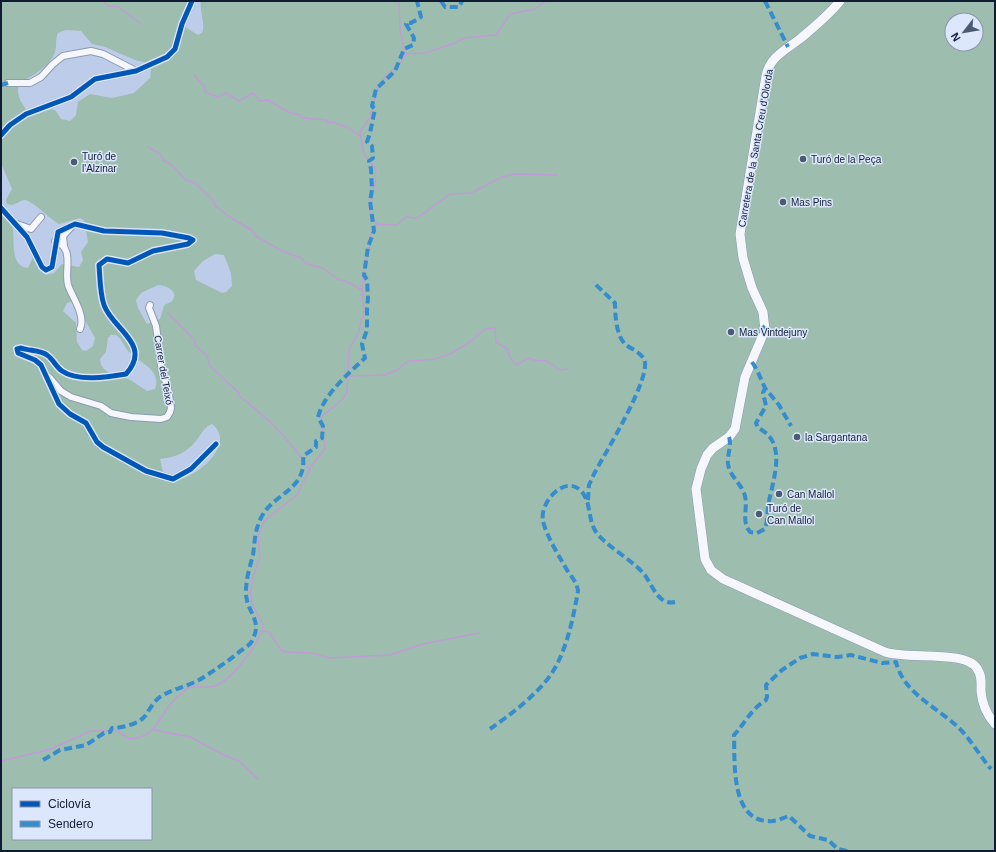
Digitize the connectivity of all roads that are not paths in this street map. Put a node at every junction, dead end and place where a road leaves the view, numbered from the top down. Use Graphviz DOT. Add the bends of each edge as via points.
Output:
graph roads {
  1 [pos="192,1"];
  2 [pos="840,1"];
  3 [pos="136,71"];
  4 [pos="8,83"];
  5 [pos="1,135"];
  6 [pos="1,208"];
  7 [pos="42,217"];
  8 [pos="15,223"];
  9 [pos="75,224"];
  10 [pos="55,241"];
  11 [pos="64,246"];
  12 [pos="150,305"];
  13 [pos="80,329"];
  14 [pos="44,371"];
  15 [pos="216,444"];
  16 [pos="995,724"];
  1 -- 3 [label="street" via="172,53"];
  2 -- 16 [label="main road, Carretera de la Santa Creu d'Olorda" via="803,36 774,57 766,72 740,234 752,288 763,312 765,330 745,377 735,429 707,455 698,479 697,499 705,559 708,568 718,577 890,654 909,657 949,657 972,662 980,672 984,708"];
  3 -- 4 [label="street" via="92,51 63,56 41,77 30,83"];
  3 -- 5 [label="street" via="95,79 71,97 26,114"];
  6 -- 8 [label="street"];
  7 -- 8 [label="street" via="31,229"];
  8 -- 10 [label="street" via="31,243 42,268 46,270 52,266"];
  9 -- 10 [label="street" via="58,232"];
  9 -- 11 [label="street" via="63,236"];
  9 -- 14 [label="street" via="104,231 162,233 193,240 188,244 153,251 128,263 107,259 98,265 104,305 132,344 134,362 126,374 92,377 71,375 62,371 43,353 17,349 18,353 35,360"];
  10 -- 11 [label="street"];
  11 -- 13 [label="street" via="67,256 67,282 80,317"];
  12 -- 14 [label="street, Carrer del Teixó" via="171,408 166,416 161,419 131,418 111,413 101,406 71,397 61,391"];
  14 -- 15 [label="street" via="63,410 86,423 97,442 103,447 146,471 173,479 191,469"];
}
